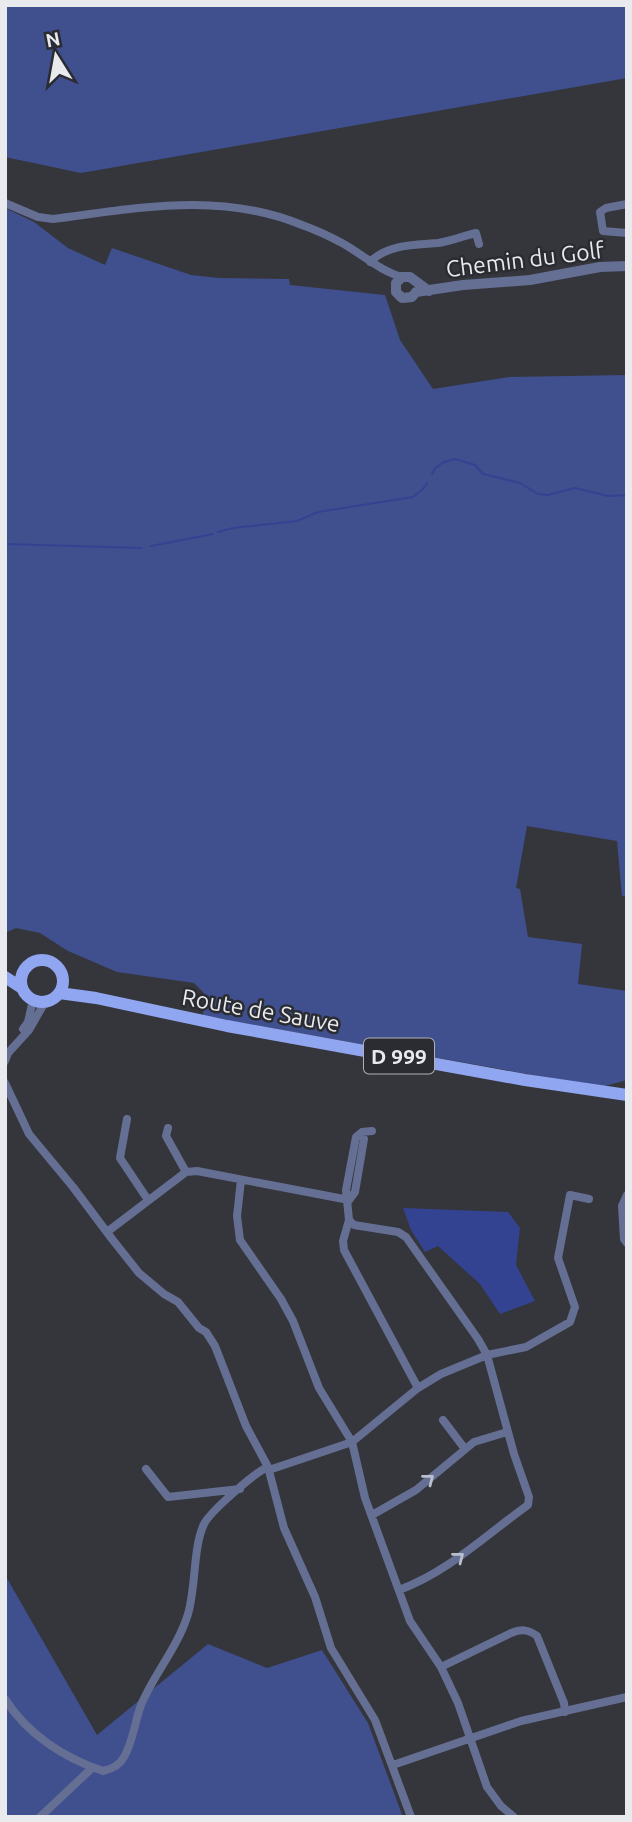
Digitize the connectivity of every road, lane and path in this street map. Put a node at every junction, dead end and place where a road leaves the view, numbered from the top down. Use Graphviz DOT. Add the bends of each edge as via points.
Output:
graph roads {
  1 [pos="5,204"];
  2 [pos="627,204"];
  3 [pos="627,233"];
  4 [pos="479,244"];
  5 [pos="370,261"];
  6 [pos="627,266"];
  7 [pos="399,280"];
  8 [pos="416,287"];
  9 [pos="5,971"];
  10 [pos="23,971"];
  11 [pos="5,977"];
  12 [pos="63,980"];
  13 [pos="22,988"];
  14 [pos="59,993"];
  15 [pos="96,998"];
  16 [pos="39,1001"];
  17 [pos="5,1061"];
  18 [pos="5,1083"];
  19 [pos="627,1095"];
  20 [pos="127,1119"];
  21 [pos="168,1128"];
  22 [pos="372,1131"];
  23 [pos="186,1172"];
  24 [pos="242,1180"];
  25 [pos="627,1195"];
  26 [pos="589,1199"];
  27 [pos="148,1200"];
  28 [pos="349,1200"];
  29 [pos="349,1220"];
  30 [pos="107,1232"];
  31 [pos="627,1243"];
  32 [pos="487,1355"];
  33 [pos="418,1388"];
  34 [pos="443,1420"];
  35 [pos="507,1432"];
  36 [pos="352,1442"];
  37 [pos="465,1449"];
  38 [pos="146,1469"];
  39 [pos="269,1469"];
  40 [pos="240,1489"];
  41 [pos="372,1515"];
  42 [pos="399,1590"];
  43 [pos="441,1667"];
  44 [pos="627,1697"];
  45 [pos="5,1699"];
  46 [pos="565,1712"];
  47 [pos="469,1738"];
  48 [pos="393,1765"];
  49 [pos="92,1768"];
  50 [pos="40,1817"];
  51 [pos="411,1817"];
  52 [pos="514,1817"];
  1 -- 5 [label="street" via="53,219 175,203 234,207 300,224"];
  2 -- 3 [label="street" via="606,208 599,218 603,231"];
  4 -- 5 [label="street" via="476,233 410,245 380,253"];
  5 -- 7 [label="street"];
  6 -- 8 [label="street, Chemin du Golf" via="429,291"];
  7 -- 8 [label="street" via="410,277"];
  7 -- 8 [label="street" via="396,292 402,298 412,297"];
  9 -- 10 [label="main road"];
  10 -- 12 [label="main road" via="32,962 47,960 58,968"];
  10 -- 13 [label="main road"];
  11 -- 13 [label="main road"];
  12 -- 14 [label="main road"];
  12 -- 15 [label="main road, Route de Sauve / D 999"];
  13 -- 16 [label="main road"];
  14 -- 15 [label="main road, Route de Sauve / D 999"];
  14 -- 16 [label="main road"];
  15 -- 19 [label="main road, Route de Sauve / D 999" via="240,1028"];
  16 -- 17 [label="street"];
  18 -- 30 [label="street" via="29,1134"];
  20 -- 27 [label="street" via="120,1158"];
  21 -- 23 [label="street" via="166,1136"];
  22 -- 28 [label="street" via="356,1137 346,1190"];
  23 -- 24 [label="street"];
  23 -- 27 [label="street"];
  24 -- 28 [label="street"];
  24 -- 36 [label="street" via="237,1216 240,1240 281,1298 319,1388"];
  25 -- 31 [label="street" via="622,1206"];
  26 -- 32 [label="street" via="570,1195 558,1258 575,1307 573,1318 537,1343"];
  27 -- 30 [label="street"];
  28 -- 29 [label="street"];
  29 -- 32 [label="street" via="406,1237"];
  29 -- 33 [label="street" via="344,1250"];
  30 -- 39 [label="street" via="139,1273 178,1301 206,1332"];
  32 -- 33 [label="street"];
  32 -- 35 [label="street"];
  33 -- 36 [label="street"];
  34 -- 37 [label="street"];
  35 -- 37 [label="street"];
  42 -- 35 [label="street, one-way" via="454,1562 528,1505"];
  36 -- 39 [label="street"];
  36 -- 41 [label="street"];
  41 -- 37 [label="street, one-way" via="415,1490"];
  38 -- 40 [label="street" via="169,1497"];
  39 -- 40 [label="street"];
  39 -- 48 [label="street" via="285,1528 331,1648 375,1720"];
  40 -- 49 [label="street" via="205,1522 187,1617 141,1705 126,1754 110,1770"];
  41 -- 42 [label="street"];
  42 -- 43 [label="street" via="410,1621"];
  43 -- 46 [label="street" via="519,1630 530,1631 537,1636"];
  43 -- 47 [label="street"];
  44 -- 46 [label="street"];
  45 -- 49 [label="street" via="34,1734"];
  46 -- 47 [label="street"];
  47 -- 48 [label="street"];
  47 -- 52 [label="street" via="487,1787"];
  48 -- 51 [label="street"];
  49 -- 50 [label="street"];
}
